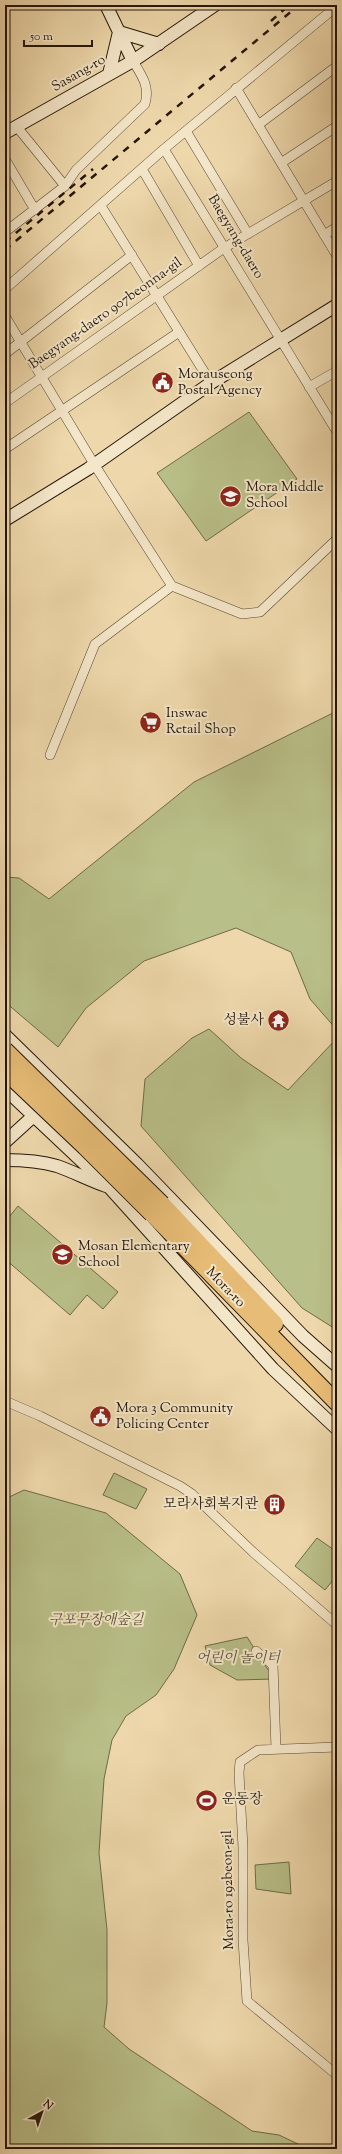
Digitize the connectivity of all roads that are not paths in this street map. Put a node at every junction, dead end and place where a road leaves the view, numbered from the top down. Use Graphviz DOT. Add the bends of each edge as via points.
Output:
graph roads {
  1 [pos="106,5"];
  2 [pos="215,5"];
  3 [pos="337,6"];
  4 [pos="119,32"];
  5 [pos="159,44"];
  6 [pos="133,61"];
  7 [pos="337,66"];
  8 [pos="109,74"];
  9 [pos="236,88"];
  10 [pos="258,125"];
  11 [pos="337,126"];
  12 [pos="17,127"];
  13 [pos="186,131"];
  14 [pos="5,133"];
  15 [pos="164,149"];
  16 [pos="5,158"];
  17 [pos="281,163"];
  18 [pos="142,169"];
  19 [pos="337,181"];
  20 [pos="65,186"];
  21 [pos="304,201"];
  22 [pos="101,206"];
  23 [pos="35,210"];
  24 [pos="337,227"];
  25 [pos="5,232"];
  26 [pos="248,234"];
  27 [pos="324,235"];
  28 [pos="224,248"];
  29 [pos="132,255"];
  30 [pos="337,256"];
  31 [pos="199,266"];
  32 [pos="5,289"];
  33 [pos="157,296"];
  34 [pos="337,305"];
  35 [pos="5,316"];
  36 [pos="179,332"];
  37 [pos="280,340"];
  38 [pos="21,342"];
  39 [pos="5,354"];
  40 [pos="337,371"];
  41 [pos="42,377"];
  42 [pos="211,383"];
  43 [pos="309,387"];
  44 [pos="5,403"];
  45 [pos="62,411"];
  46 [pos="336,428"];
  47 [pos="5,449"];
  48 [pos="94,464"];
  49 [pos="5,520"];
  50 [pos="337,539"];
  51 [pos="172,586"];
  52 [pos="50,755"];
  53 [pos="5,1034"];
  54 [pos="5,1050"];
  55 [pos="5,1071"];
  56 [pos="61,1088"];
  57 [pos="5,1089"];
  58 [pos="34,1116"];
  59 [pos="5,1142"];
  60 [pos="5,1160"];
  61 [pos="109,1187"];
  62 [pos="157,1209"];
  63 [pos="337,1366"];
  64 [pos="337,1389"];
  65 [pos="5,1401"];
  66 [pos="337,1403"];
  67 [pos="337,1429"];
  68 [pos="337,1624"];
  69 [pos="256,1651"];
  70 [pos="337,1746"];
  71 [pos="276,1749"];
  72 [pos="337,2076"];
  1 -- 4 [label="main road"];
  2 -- 5 [label="main road, Sasang-ro"];
  3 -- 9 [label="street"];
  4 -- 5 [label="main road"];
  4 -- 6 [label="main road"];
  4 -- 8 [label="main road"];
  5 -- 6 [label="main road, Sasang-ro"];
  6 -- 8 [label="main road, Sasang-ro"];
  6 -- 20 [label="street" via="146,84 148,93 145,104 76,170"];
  7 -- 10 [label="street"];
  8 -- 12 [label="main road, Sasang-ro"];
  9 -- 10 [label="street"];
  9 -- 13 [label="street"];
  10 -- 17 [label="street"];
  11 -- 17 [label="street"];
  12 -- 14 [label="main road, Sasang-ro"];
  12 -- 20 [label="street"];
  13 -- 15 [label="street"];
  13 -- 26 [label="street"];
  15 -- 18 [label="street"];
  15 -- 28 [label="street, Baegyang-daero"];
  16 -- 23 [label="street"];
  17 -- 21 [label="street"];
  18 -- 22 [label="street"];
  18 -- 31 [label="street"];
  19 -- 21 [label="street, Baegyang-daero 907beonna-gil"];
  20 -- 23 [label="street"];
  21 -- 26 [label="street, Baegyang-daero 907beonna-gil"];
  21 -- 27 [label="street"];
  22 -- 29 [label="street"];
  22 -- 32 [label="street"];
  23 -- 25 [label="street"];
  24 -- 27 [label="street"];
  26 -- 28 [label="street, Baegyang-daero 907beonna-gil"];
  27 -- 30 [label="street"];
  28 -- 31 [label="street, Baegyang-daero 907beonna-gil"];
  28 -- 37 [label="street, Baegyang-daero"];
  29 -- 33 [label="street"];
  29 -- 38 [label="street"];
  31 -- 33 [label="street, Baegyang-daero 907beonna-gil"];
  33 -- 36 [label="street"];
  33 -- 41 [label="street, Baegyang-daero 907beonna-gil"];
  34 -- 37 [label="main road"];
  35 -- 38 [label="street"];
  36 -- 42 [label="street"];
  36 -- 45 [label="street"];
  37 -- 42 [label="main road"];
  37 -- 43 [label="street, Baegyang-daero"];
  38 -- 39 [label="street"];
  38 -- 41 [label="street"];
  40 -- 43 [label="street"];
  41 -- 44 [label="street, Baegyang-daero 907beonna-gil"];
  41 -- 45 [label="street"];
  42 -- 48 [label="main road"];
  43 -- 46 [label="street, Baegyang-daero"];
  45 -- 47 [label="street"];
  45 -- 48 [label="street"];
  48 -- 49 [label="main road"];
  48 -- 51 [label="street"];
  50 -- 51 [label="street" via="260,612 242,614"];
  51 -- 52 [label="street" via="95,644"];
  53 -- 56 [label="main road"];
  54 -- 62 [label="highway, Mora-ro, bridge"];
  55 -- 62 [label="highway, Mora-ro, bridge" via="85,1147"];
  56 -- 58 [label="main road"];
  56 -- 63 [label="main road" via="303,1336"];
  57 -- 58 [label="main road"];
  58 -- 59 [label="main road"];
  58 -- 61 [label="main road"];
  60 -- 61 [label="main road" via="41,1162"];
  61 -- 67 [label="main road" via="273,1369"];
  62 -- 64 [label="highway, Mora-ro"];
  62 -- 66 [label="highway, Mora-ro"];
  65 -- 68 [label="street" via="40,1416 192,1494 254,1553"];
  69 -- 71 [label="street" via="273,1665"];
  70 -- 71 [label="street, Mora-ro 192beon-gil"];
  71 -- 72 [label="street, Mora-ro 192beon-gil" via="258,1750 240,1762 243,1940 247,2002"];
}
